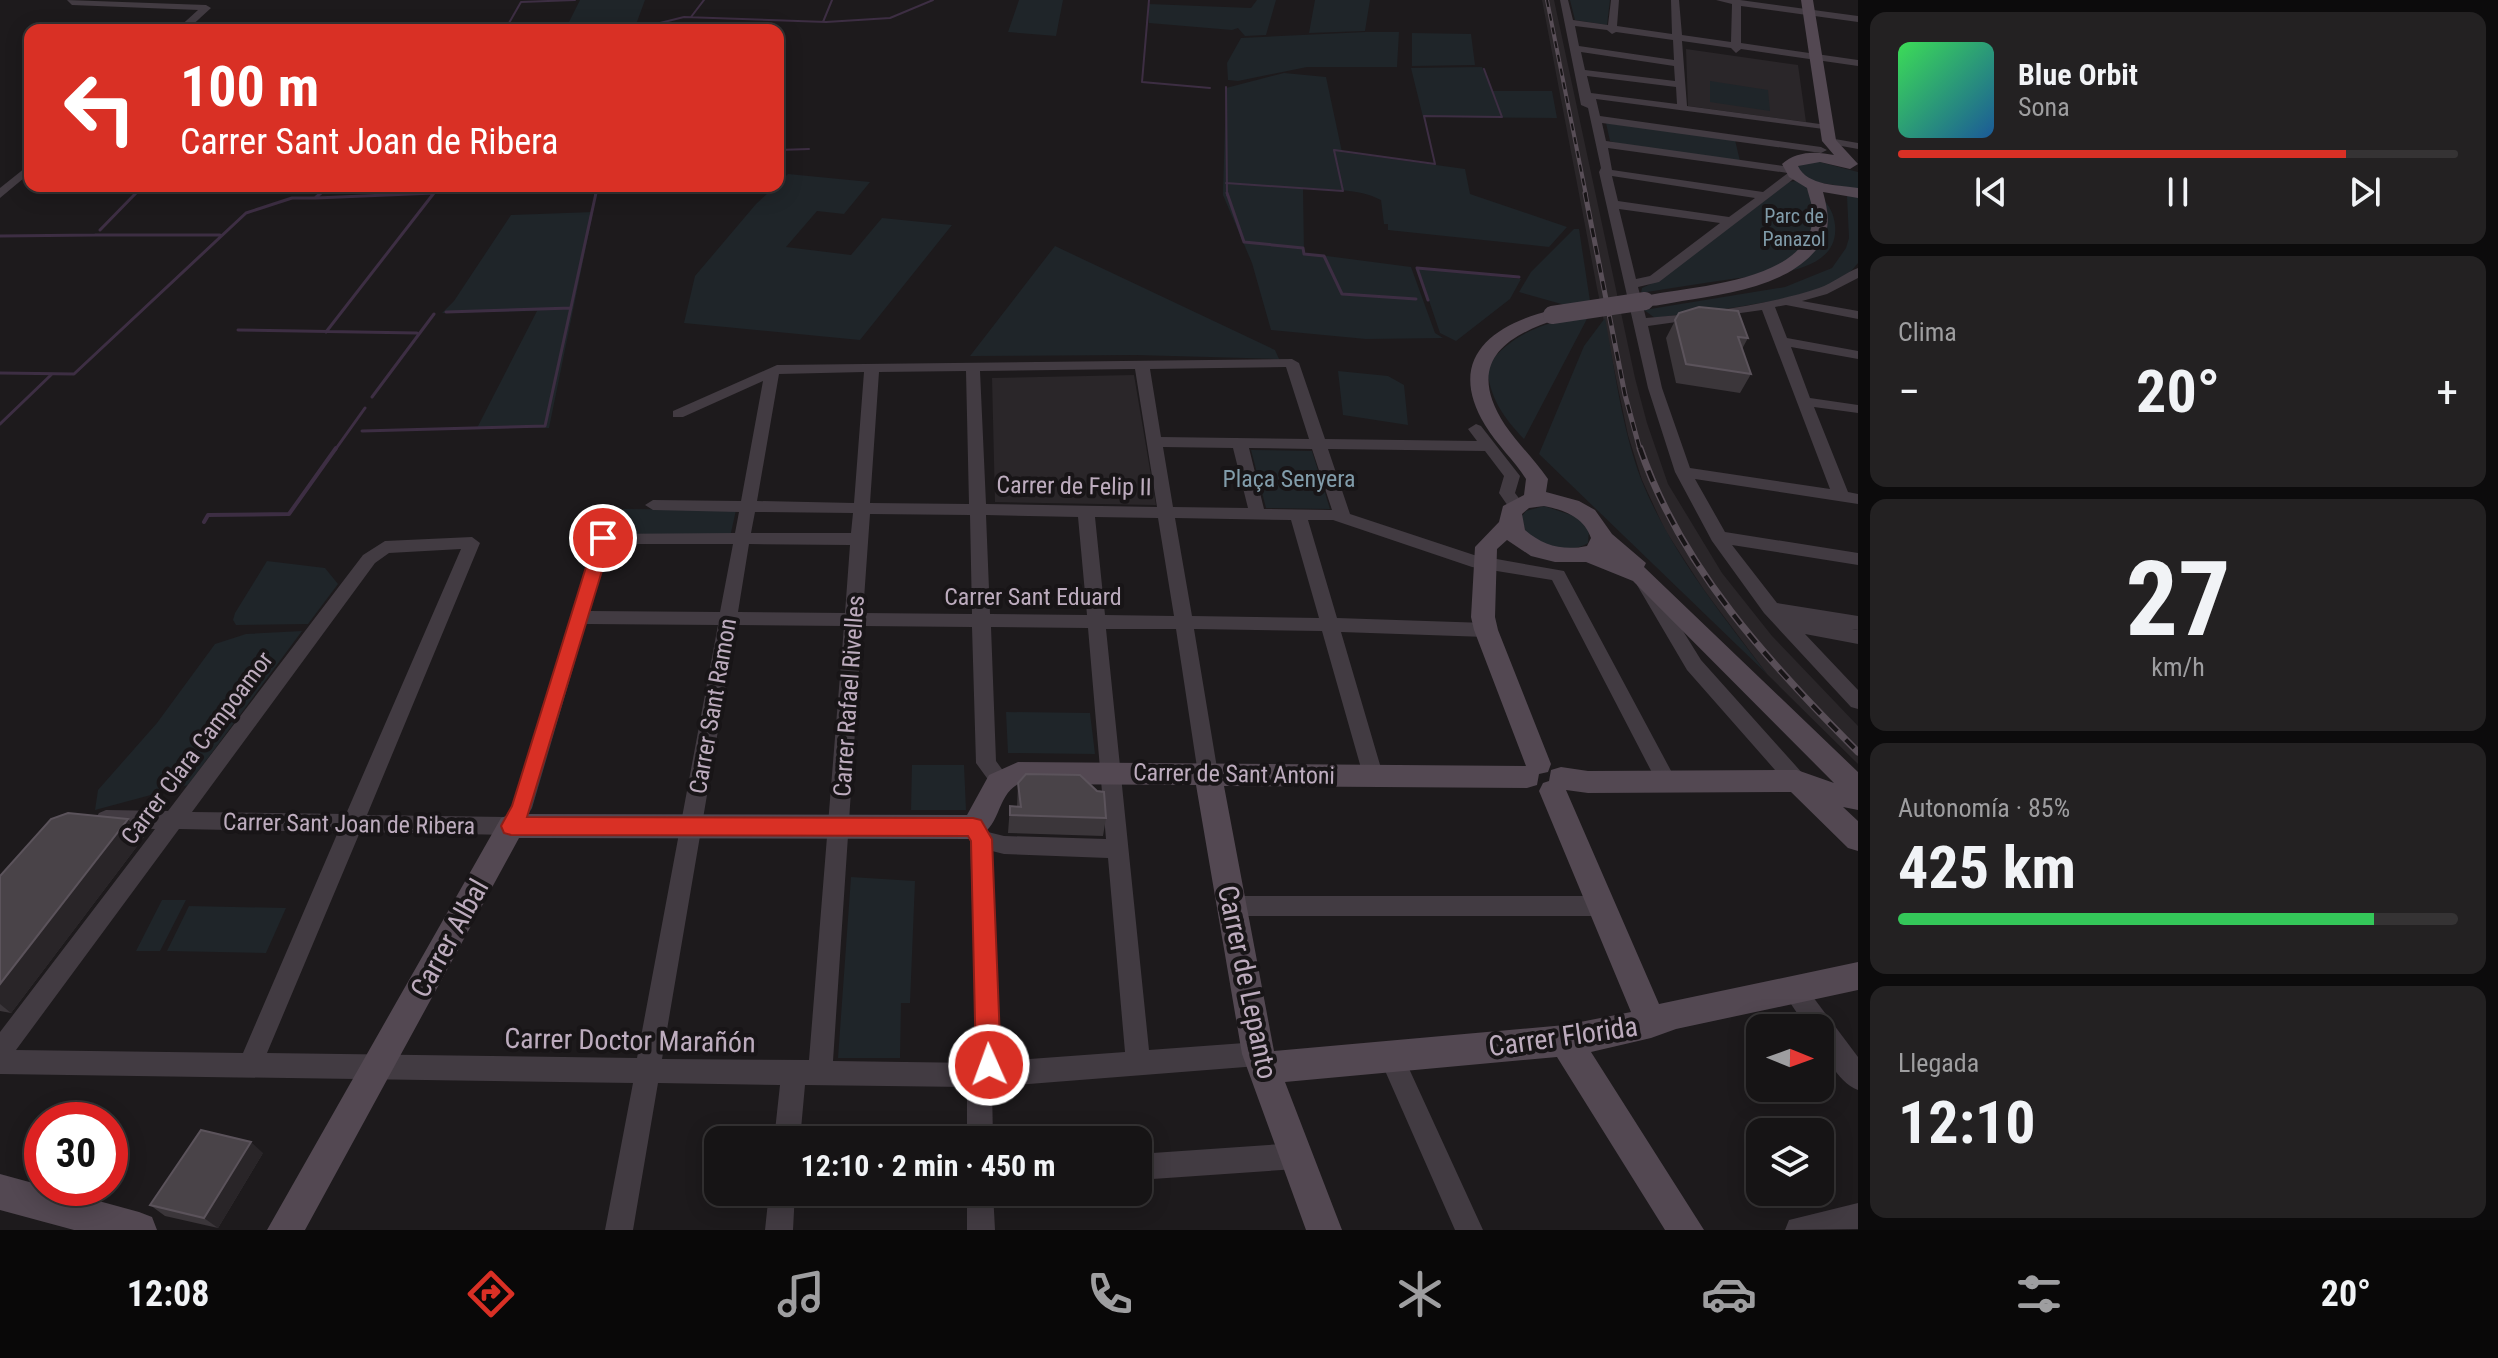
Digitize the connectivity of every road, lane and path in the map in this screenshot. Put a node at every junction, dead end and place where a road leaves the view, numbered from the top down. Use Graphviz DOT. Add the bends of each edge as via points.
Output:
graph roads {
  1 [pos="71,0"];
  2 [pos="1564,0"];
  3 [pos="1615,0"];
  4 [pos="1675,0"];
  5 [pos="1720,0"];
  6 [pos="1736,1"];
  7 [pos="1808,6"];
  8 [pos="1858,19"];
  9 [pos="188,24"];
  10 [pos="1570,26"];
  11 [pos="1613,27"];
  12 [pos="1677,38"];
  13 [pos="1736,45"];
  14 [pos="1575,48"];
  15 [pos="1816,56"];
  16 [pos="1858,57"];
  17 [pos="1679,64"];
  18 [pos="1858,65"];
  19 [pos="1580,72"];
  20 [pos="1681,85"];
  21 [pos="1586,95"];
  22 [pos="1682,108"];
  23 [pos="1596,119"];
  24 [pos="1602,144"];
  25 [pos="1828,145"];
  26 [pos="1858,146"];
  27 [pos="1855,163"];
  28 [pos="24,172"];
  29 [pos="1605,172"];
  30 [pos="1792,172"];
  31 [pos="1814,186"];
  32 [pos="1854,193"];
  33 [pos="0,194"];
  34 [pos="1762,195"];
  35 [pos="1612,204"];
  36 [pos="1729,221"];
  37 [pos="1819,265"];
  38 [pos="1857,276"];
  39 [pos="1630,279"];
  40 [pos="1774,303"];
  41 [pos="1858,315"];
  42 [pos="1639,323"];
  43 [pos="1782,341"];
  44 [pos="1858,355"];
  45 [pos="1142,365"];
  46 [pos="973,367"];
  47 [pos="872,368"];
  48 [pos="772,370"];
  49 [pos="1803,401"];
  50 [pos="1858,409"];
  51 [pos="1489,410"];
  52 [pos="678,414"];
  53 [pos="1476,429"];
  54 [pos="1156,442"];
  55 [pos="1240,444"];
  56 [pos="1319,445"];
  57 [pos="1489,446"];
  58 [pos="1683,472"];
  59 [pos="1850,498"];
  60 [pos="1568,504"];
  61 [pos="653,505"];
  62 [pos="748,505"];
  63 [pos="862,507"];
  64 [pos="978,509"];
  65 [pos="1519,510"];
  66 [pos="1086,511"];
  67 [pos="1167,512"];
  68 [pos="1257,513"];
  69 [pos="1298,514"];
  70 [pos="1342,516"];
  71 [pos="1718,537"];
  72 [pos="743,539"];
  73 [pos="860,539"];
  74 [pos="1595,546"];
  75 [pos="1538,550"];
  76 [pos="1858,559"];
  77 [pos="1486,562"];
  78 [pos="1641,575"];
  79 [pos="1770,608"];
  80 [pos="579,617"];
  81 [pos="729,619"];
  82 [pos="855,620"];
  83 [pos="983,620"];
  84 [pos="1184,622"];
  85 [pos="1097,623"];
  86 [pos="1858,623"];
  87 [pos="1784,624"];
  88 [pos="1330,627"];
  89 [pos="1486,630"];
  90 [pos="1858,637"];
  91 [pos="1858,702"];
  92 [pos="1796,729"];
  93 [pos="1111,773"];
  94 [pos="1858,773"];
  95 [pos="1208,774"];
  96 [pos="1373,775"];
  97 [pos="1545,777"];
  98 [pos="999,779"];
  99 [pos="1797,781"];
  100 [pos="1667,782"];
  101 [pos="1858,789"];
  102 [pos="1858,799"];
  103 [pos="84,819"];
  104 [pos="175,820"];
  105 [pos="353,824"];
  106 [pos="691,825"];
  107 [pos="511,826"];
  108 [pos="840,827"];
  109 [pos="977,833"];
  110 [pos="1858,839"];
  111 [pos="1118,849"];
  112 [pos="1231,906"];
  113 [pos="1602,906"];
  114 [pos="1858,976"];
  115 [pos="1793,989"];
  116 [pos="1651,1023"];
  117 [pos="1565,1041"];
  118 [pos="0,1052"];
  119 [pos="1391,1057"];
  120 [pos="1260,1061"];
  121 [pos="0,1062"];
  122 [pos="1138,1064"];
  123 [pos="250,1065"];
  124 [pos="377,1066"];
  125 [pos="649,1070"];
  126 [pos="794,1073"];
  127 [pos="820,1073"];
  128 [pos="984,1075"];
  129 [pos="1858,1078"];
  130 [pos="788,1126"];
  131 [pos="980,1126"];
  132 [pos="1297,1156"];
  133 [pos="1152,1166"];
  134 [pos="0,1192"];
  135 [pos="781,1206"];
  136 [pos="980,1206"];
  137 [pos="1858,1216"];
  138 [pos="131,1229"];
  139 [pos="285,1230"];
  140 [pos="619,1230"];
  141 [pos="779,1230"];
  142 [pos="981,1230"];
  143 [pos="1324,1230"];
  144 [pos="1469,1230"];
  145 [pos="1686,1230"];
  146 [pos="1799,1230"];
  1 -- 9 [label="street" via="206,8"];
  2 -- 10 [label="street"];
  3 -- 11 [label="street"];
  4 -- 12 [label="street"];
  5 -- 6 [label="street"];
  6 -- 7 [label="street"];
  6 -- 13 [label="street"];
  7 -- 8 [label="street"];
  7 -- 15 [label="street"];
  10 -- 11 [label="street"];
  10 -- 12 [label="street"];
  10 -- 14 [label="street"];
  11 -- 12 [label="street"];
  12 -- 13 [label="street"];
  12 -- 17 [label="street"];
  13 -- 15 [label="street"];
  14 -- 17 [label="street"];
  14 -- 19 [label="street"];
  15 -- 16 [label="street"];
  15 -- 18 [label="street"];
  15 -- 25 [label="street"];
  17 -- 20 [label="street"];
  19 -- 20 [label="street"];
  19 -- 21 [label="street"];
  20 -- 22 [label="street"];
  21 -- 22 [label="street"];
  21 -- 23 [label="street"];
  21 -- 29 [label="street"];
  22 -- 25 [label="street"];
  23 -- 24 [label="street"];
  23 -- 25 [label="street"];
  24 -- 29 [label="street"];
  24 -- 30 [label="street"];
  25 -- 26 [label="street"];
  25 -- 27 [label="street"];
  25 -- 27 [label="street"];
  25 -- 30 [label="street" via="1794,160"];
  28 -- 33 [label="street"];
  29 -- 34 [label="street"];
  29 -- 35 [label="street"];
  30 -- 31 [label="street"];
  30 -- 34 [label="street"];
  31 -- 32 [label="street"];
  31 -- 32 [label="street" via="1836,210"];
  34 -- 36 [label="street"];
  35 -- 36 [label="street"];
  35 -- 39 [label="street"];
  36 -- 39 [label="street" via="1650,280"];
  37 -- 51 [label="street, bridge" via="1783,280 1552,315 1524,324 1491,345 1481,363 1478,380"];
  38 -- 40 [label="street" via="1816,294"];
  39 -- 42 [label="street"];
  40 -- 41 [label="street"];
  40 -- 42 [label="street"];
  40 -- 43 [label="street"];
  42 -- 58 [label="street"];
  43 -- 44 [label="street"];
  43 -- 49 [label="street"];
  45 -- 46 [label="street"];
  45 -- 54 [label="street"];
  45 -- 56 [label="street" via="1292,363"];
  46 -- 47 [label="street"];
  46 -- 64 [label="street"];
  47 -- 48 [label="street"];
  47 -- 63 [label="street, Carrer Rafael Rivelles"];
  48 -- 52 [label="street"];
  48 -- 62 [label="street, Carrer Sant Ramon"];
  49 -- 50 [label="street"];
  49 -- 59 [label="street"];
  51 -- 60 [label="street"];
  51 -- 65 [label="street" via="1498,430 1535,476 1538,487"];
  53 -- 57 [label="street"];
  54 -- 55 [label="street"];
  54 -- 67 [label="street"];
  55 -- 56 [label="street"];
  55 -- 68 [label="street"];
  56 -- 57 [label="street"];
  56 -- 70 [label="street"];
  57 -- 65 [label="street" via="1512,476 1507,493"];
  58 -- 59 [label="street"];
  58 -- 71 [label="street"];
  60 -- 65 [label="street"];
  60 -- 74 [label="street" via="1590,517"];
  61 -- 62 [label="street, Carrer de Felip II"];
  62 -- 63 [label="street, Carrer de Felip II"];
  62 -- 72 [label="street, Carrer Sant Ramon"];
  63 -- 64 [label="street, Carrer de Felip II"];
  63 -- 73 [label="street, Carrer Rafael Rivelles"];
  64 -- 66 [label="street, Carrer de Felip II"];
  64 -- 83 [label="street"];
  65 -- 75 [label="street" via="1525,542"];
  65 -- 77 [label="street" via="1486,547"];
  66 -- 67 [label="street, Carrer de Felip II"];
  66 -- 85 [label="street"];
  67 -- 68 [label="street, Carrer de Felip II"];
  67 -- 84 [label="street"];
  68 -- 69 [label="street, Carrer de Felip II"];
  69 -- 70 [label="street, Carrer de Felip II"];
  69 -- 88 [label="street"];
  70 -- 77 [label="street, Carrer de Felip II"];
  71 -- 76 [label="street"];
  71 -- 79 [label="street"];
  72 -- 73 [label="street"];
  72 -- 80 [label="street, Carrer Albal" via="603,538"];
  72 -- 81 [label="street, Carrer Sant Ramon"];
  73 -- 82 [label="street, Carrer Rafael Rivelles"];
  74 -- 75 [label="street" via="1565,557"];
  74 -- 78 [label="street"];
  74 -- 94 [label="street" via="1657,577"];
  75 -- 77 [label="street" via="1507,551"];
  77 -- 89 [label="street"];
  77 -- 100 [label="street, Carrer de Felip II" via="1558,575"];
  78 -- 92 [label="street"];
  78 -- 99 [label="street" via="1694,665"];
  79 -- 86 [label="street"];
  79 -- 87 [label="street"];
  80 -- 81 [label="street, Carrer Sant Eduard"];
  80 -- 107 [label="street, Carrer Albal" via="522,808"];
  81 -- 82 [label="street, Carrer Sant Eduard"];
  81 -- 106 [label="street, Carrer Sant Ramon"];
  82 -- 83 [label="street, Carrer Sant Eduard"];
  82 -- 108 [label="street, Carrer Rafael Rivelles"];
  83 -- 85 [label="street, Carrer Sant Eduard"];
  83 -- 98 [label="street" via="986,763"];
  84 -- 85 [label="street, Carrer Sant Eduard"];
  84 -- 88 [label="street, Carrer Sant Eduard"];
  84 -- 95 [label="street"];
  85 -- 93 [label="street"];
  87 -- 90 [label="street"];
  87 -- 91 [label="street"];
  88 -- 89 [label="street, Carrer Sant Eduard"];
  88 -- 96 [label="street"];
  89 -- 97 [label="street"];
  92 -- 99 [label="street" via="1805,751"];
  92 -- 101 [label="street"];
  93 -- 95 [label="street, Carrer de Sant Antoni"];
  93 -- 98 [label="street, Carrer de Sant Antoni" via="1018,773"];
  93 -- 111 [label="street"];
  95 -- 96 [label="street, Carrer de Sant Antoni"];
  95 -- 112 [label="street, Carrer de Lepanto"];
  96 -- 97 [label="street, Carrer de Sant Antoni"];
  97 -- 100 [label="street, Carrer de Sant Antoni"];
  97 -- 113 [label="street"];
  98 -- 109 [label="street"];
  99 -- 100 [label="street, Carrer de Sant Antoni"];
  99 -- 102 [label="street, Carrer de Sant Antoni"];
  99 -- 110 [label="street"];
  103 -- 104 [label="street, Carrer Sant Joan de Ribera"];
  104 -- 105 [label="street, Carrer Sant Joan de Ribera"];
  104 -- 105 [label="street, Carrer Clara Campoamor" via="369,559 385,547 472,543"];
  104 -- 118 [label="street, Carrer Clara Campoamor"];
  105 -- 107 [label="street, Carrer Sant Joan de Ribera"];
  105 -- 123 [label="street"];
  106 -- 107 [label="street, Carrer Sant Joan de Ribera"];
  106 -- 108 [label="street, Carrer Sant Joan de Ribera"];
  106 -- 125 [label="street, Carrer Sant Ramon"];
  107 -- 124 [label="street, Carrer Albal"];
  108 -- 109 [label="street, Carrer Sant Joan de Ribera"];
  108 -- 127 [label="street, Carrer Rafael Rivelles"];
  109 -- 111 [label="street, Carrer Sant Joan de Ribera" via="1004,845"];
  109 -- 128 [label="street" via="989,1065"];
  111 -- 122 [label="street"];
  112 -- 113 [label="street"];
  112 -- 120 [label="street, Carrer de Lepanto"];
  113 -- 116 [label="street"];
  114 -- 115 [label="street, Carrer Florida"];
  115 -- 116 [label="street, Carrer Florida"];
  115 -- 129 [label="street"];
  116 -- 117 [label="street, Carrer Florida"];
  117 -- 119 [label="street, Carrer Florida"];
  117 -- 145 [label="street"];
  119 -- 120 [label="street, Carrer Florida"];
  119 -- 144 [label="street"];
  120 -- 122 [label="street, Carrer Doctor Marañón"];
  120 -- 132 [label="street, Carrer de Lepanto"];
  121 -- 123 [label="street, Carrer Doctor Marañón"];
  122 -- 128 [label="street, Carrer Doctor Marañón"];
  123 -- 124 [label="street, Carrer Doctor Marañón"];
  124 -- 125 [label="street, Carrer Doctor Marañón"];
  124 -- 139 [label="street, Carrer Albal"];
  125 -- 126 [label="street, Carrer Doctor Marañón"];
  125 -- 140 [label="street, Carrer Sant Ramon"];
  126 -- 127 [label="street, Carrer Doctor Marañón"];
  126 -- 130 [label="street"];
  127 -- 128 [label="street, Carrer Doctor Marañón"];
  128 -- 131 [label="street"];
  132 -- 133 [label="street"];
  132 -- 143 [label="street, Carrer de Lepanto"];
  134 -- 138 [label="street"];
  135 -- 141 [label="street"];
  136 -- 142 [label="street"];
  137 -- 146 [label="street"];
}
